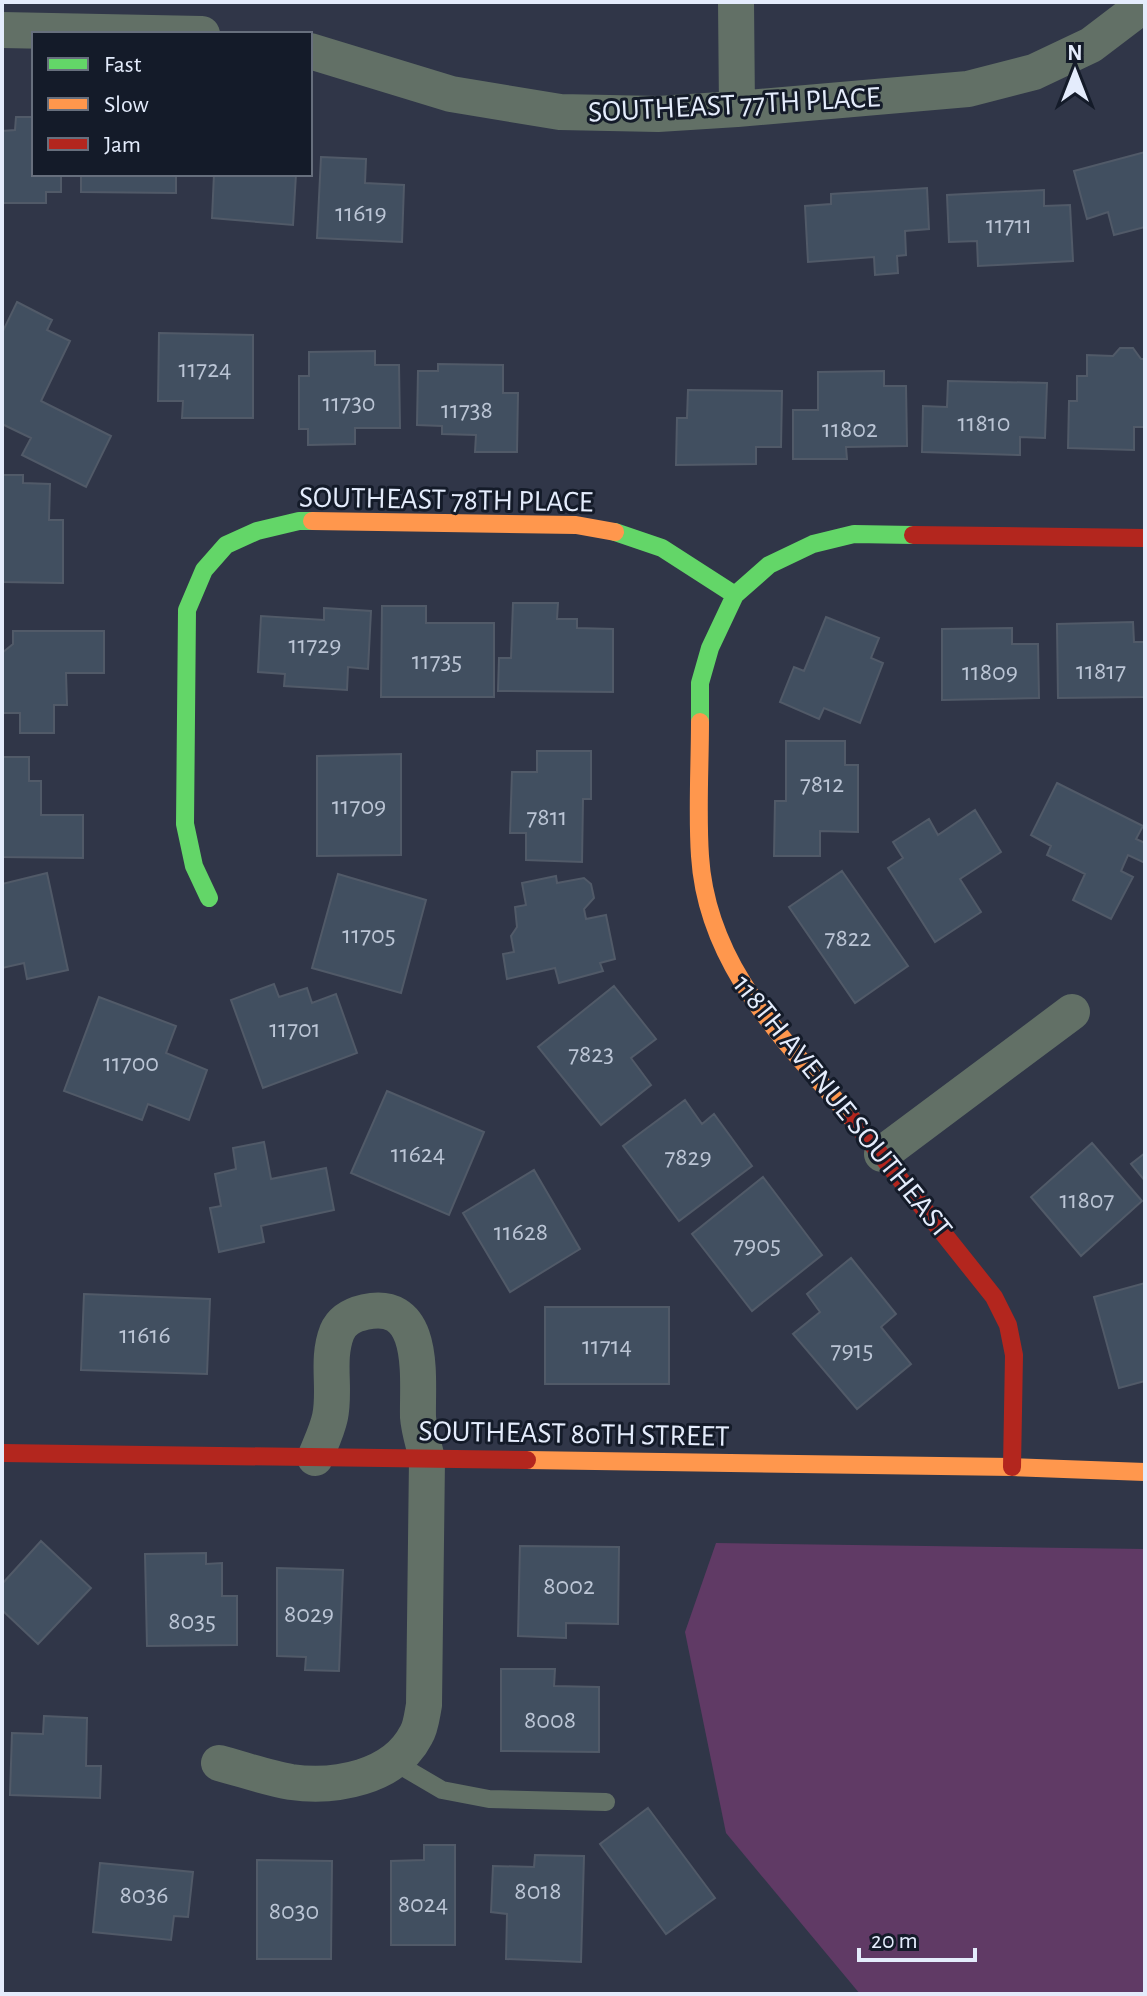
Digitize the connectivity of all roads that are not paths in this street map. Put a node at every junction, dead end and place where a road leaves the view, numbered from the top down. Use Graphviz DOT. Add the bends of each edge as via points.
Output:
graph roads {
  1 [pos="195,2"];
  2 [pos="736,2"];
  3 [pos="1144,4"];
  4 [pos="2,30"];
  5 [pos="131,32"];
  6 [pos="195,32"];
  7 [pos="312,52"];
  8 [pos="737,109"];
  9 [pos="1145,538"];
  10 [pos="735,595"];
  11 [pos="209,898"];
  12 [pos="1072,1012"];
  13 [pos="882,1154"];
  14 [pos="2,1453"];
  15 [pos="315,1458"];
  16 [pos="427,1459"];
  17 [pos="1012,1467"];
  18 [pos="1145,1472"];
  19 [pos="219,1763"];
  20 [pos="396,1763"];
  21 [pos="606,1802"];
  1 -- 6 [label="street"];
  2 -- 8 [label="street"];
  3 -- 8 [label="street, SOUTHEAST 77TH PLACE" via="1091,45 1034,72 968,89"];
  4 -- 5 [label="street"];
  7 -- 8 [label="street, SOUTHEAST 77TH PLACE" via="451,94 560,112"];
  9 -- 10 [label="street" via="854,534 813,544 769,565"];
  10 -- 11 [label="street, SOUTHEAST 78TH PLACE" via="662,548 576,525 299,521 230,542 210,559 187,610 185,824 194,866"];
  10 -- 13 [label="street, 118TH AVENUE SOUTHEAST" via="700,683 700,858 711,914 729,963 763,1014"];
  12 -- 13 [label="street"];
  13 -- 17 [label="street, 118TH AVENUE SOUTHEAST" via="994,1297 1008,1325 1014,1355"];
  14 -- 15 [label="street, SOUTHEAST 80TH STREET"];
  15 -- 16 [label="street, SOUTHEAST 80TH STREET"];
  15 -- 16 [label="street" via="330,1416 331,1351 338,1329 351,1315 371,1310 393,1313 408,1327 417,1349 418,1422"];
  16 -- 17 [label="street, SOUTHEAST 80TH STREET"];
  16 -- 20 [label="street" via="424,1705 417,1734"];
  17 -- 18 [label="street, SOUTHEAST 80TH STREET"];
  19 -- 20 [label="street" via="291,1782 334,1782"];
  20 -- 21 [label="lane" via="442,1790 489,1799"];
}
